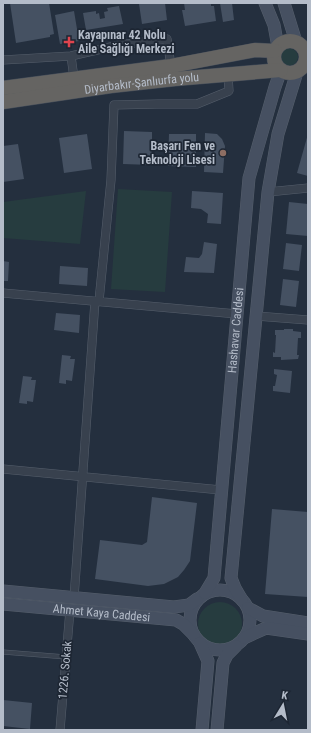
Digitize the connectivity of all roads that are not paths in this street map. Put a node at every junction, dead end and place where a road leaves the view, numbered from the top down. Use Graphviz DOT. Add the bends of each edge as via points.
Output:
graph roads {
  1 [pos="266,3"];
  2 [pos="284,3"];
  3 [pos="301,43"];
  4 [pos="276,49"];
  5 [pos="71,56"];
  6 [pos="3,60"];
  7 [pos="171,66"];
  8 [pos="281,70"];
  9 [pos="301,71"];
  10 [pos="228,75"];
  11 [pos="74,78"];
  12 [pos="3,83"];
  13 [pos="26,84"];
  14 [pos="3,88"];
  15 [pos="20,100"];
  16 [pos="3,102"];
  17 [pos="3,106"];
  18 [pos="308,188"];
  19 [pos="268,192"];
  20 [pos="3,293"];
  21 [pos="97,301"];
  22 [pos="237,314"];
  23 [pos="256,316"];
  24 [pos="308,320"];
  25 [pos="3,469"];
  26 [pos="82,476"];
  27 [pos="221,490"];
  28 [pos="3,592"];
  29 [pos="201,596"];
  30 [pos="74,598"];
  31 [pos="3,604"];
  32 [pos="245,604"];
  33 [pos="70,610"];
  34 [pos="308,623"];
  35 [pos="308,634"];
  36 [pos="197,639"];
  37 [pos="240,641"];
  38 [pos="3,652"];
  39 [pos="66,657"];
  40 [pos="60,730"];
  41 [pos="202,730"];
  42 [pos="217,730"];
  1 -- 4 [label="main road" via="274,25"];
  2 -- 3 [label="main road"];
  3 -- 4 [label="highway" via="286,41"];
  3 -- 9 [label="highway" via="306,58"];
  4 -- 7 [label="highway, Diyarbakır-Şanlıurfa yolu" via="255,50"];
  4 -- 8 [label="highway" via="274,61"];
  5 -- 6 [label="street"];
  5 -- 7 [label="street" via="119,45 167,39"];
  5 -- 11 [label="street"];
  7 -- 11 [label="highway, Diyarbakır-Şanlıurfa yolu"];
  8 -- 9 [label="highway" via="288,73"];
  8 -- 10 [label="highway, Diyarbakır-Şanlıurfa yolu"];
  8 -- 22 [label="main road, Hashavar Caddesi" via="249,178"];
  9 -- 19 [label="main road" via="278,134"];
  10 -- 15 [label="highway, Diyarbakır-Şanlıurfa yolu" via="111,86"];
  10 -- 21 [label="street" via="229,91 197,104 114,105 111,180"];
  11 -- 13 [label="highway, Diyarbakır-Şanlıurfa yolu"];
  12 -- 13 [label="highway"];
  13 -- 14 [label="highway, Diyarbakır-Şanlıurfa yolu"];
  15 -- 16 [label="highway, Diyarbakır-Şanlıurfa yolu"];
  15 -- 17 [label="highway"];
  18 -- 19 [label="street"];
  19 -- 23 [label="main road"];
  20 -- 21 [label="street"];
  21 -- 22 [label="street"];
  21 -- 26 [label="street"];
  22 -- 27 [label="main road, Hashavar Caddesi"];
  23 -- 24 [label="street"];
  23 -- 32 [label="main road" via="231,578"];
  25 -- 26 [label="street"];
  26 -- 27 [label="street"];
  26 -- 30 [label="street"];
  27 -- 29 [label="main road, Hashavar Caddesi" via="214,578"];
  28 -- 30 [label="main road"];
  29 -- 30 [label="main road" via="189,605 174,607"];
  29 -- 32 [label="main road" via="214,590 224,590 234,593"];
  29 -- 36 [label="main road" via="192,607 190,616 190,626"];
  31 -- 33 [label="main road, Ahmet Kaya Caddesi"];
  32 -- 34 [label="main road" via="263,616"];
  32 -- 37 [label="main road" via="250,618 249,629"];
  33 -- 36 [label="main road, Ahmet Kaya Caddesi" via="176,620"];
  33 -- 39 [label="street, 1226. Sokak"];
  35 -- 37 [label="main road" via="266,628"];
  36 -- 37 [label="main road" via="208,648 217,650 227,649"];
  36 -- 41 [label="main road" via="208,661"];
  37 -- 42 [label="main road" via="223,663"];
  38 -- 39 [label="lane"];
  39 -- 40 [label="street, 1226. Sokak"];
}
